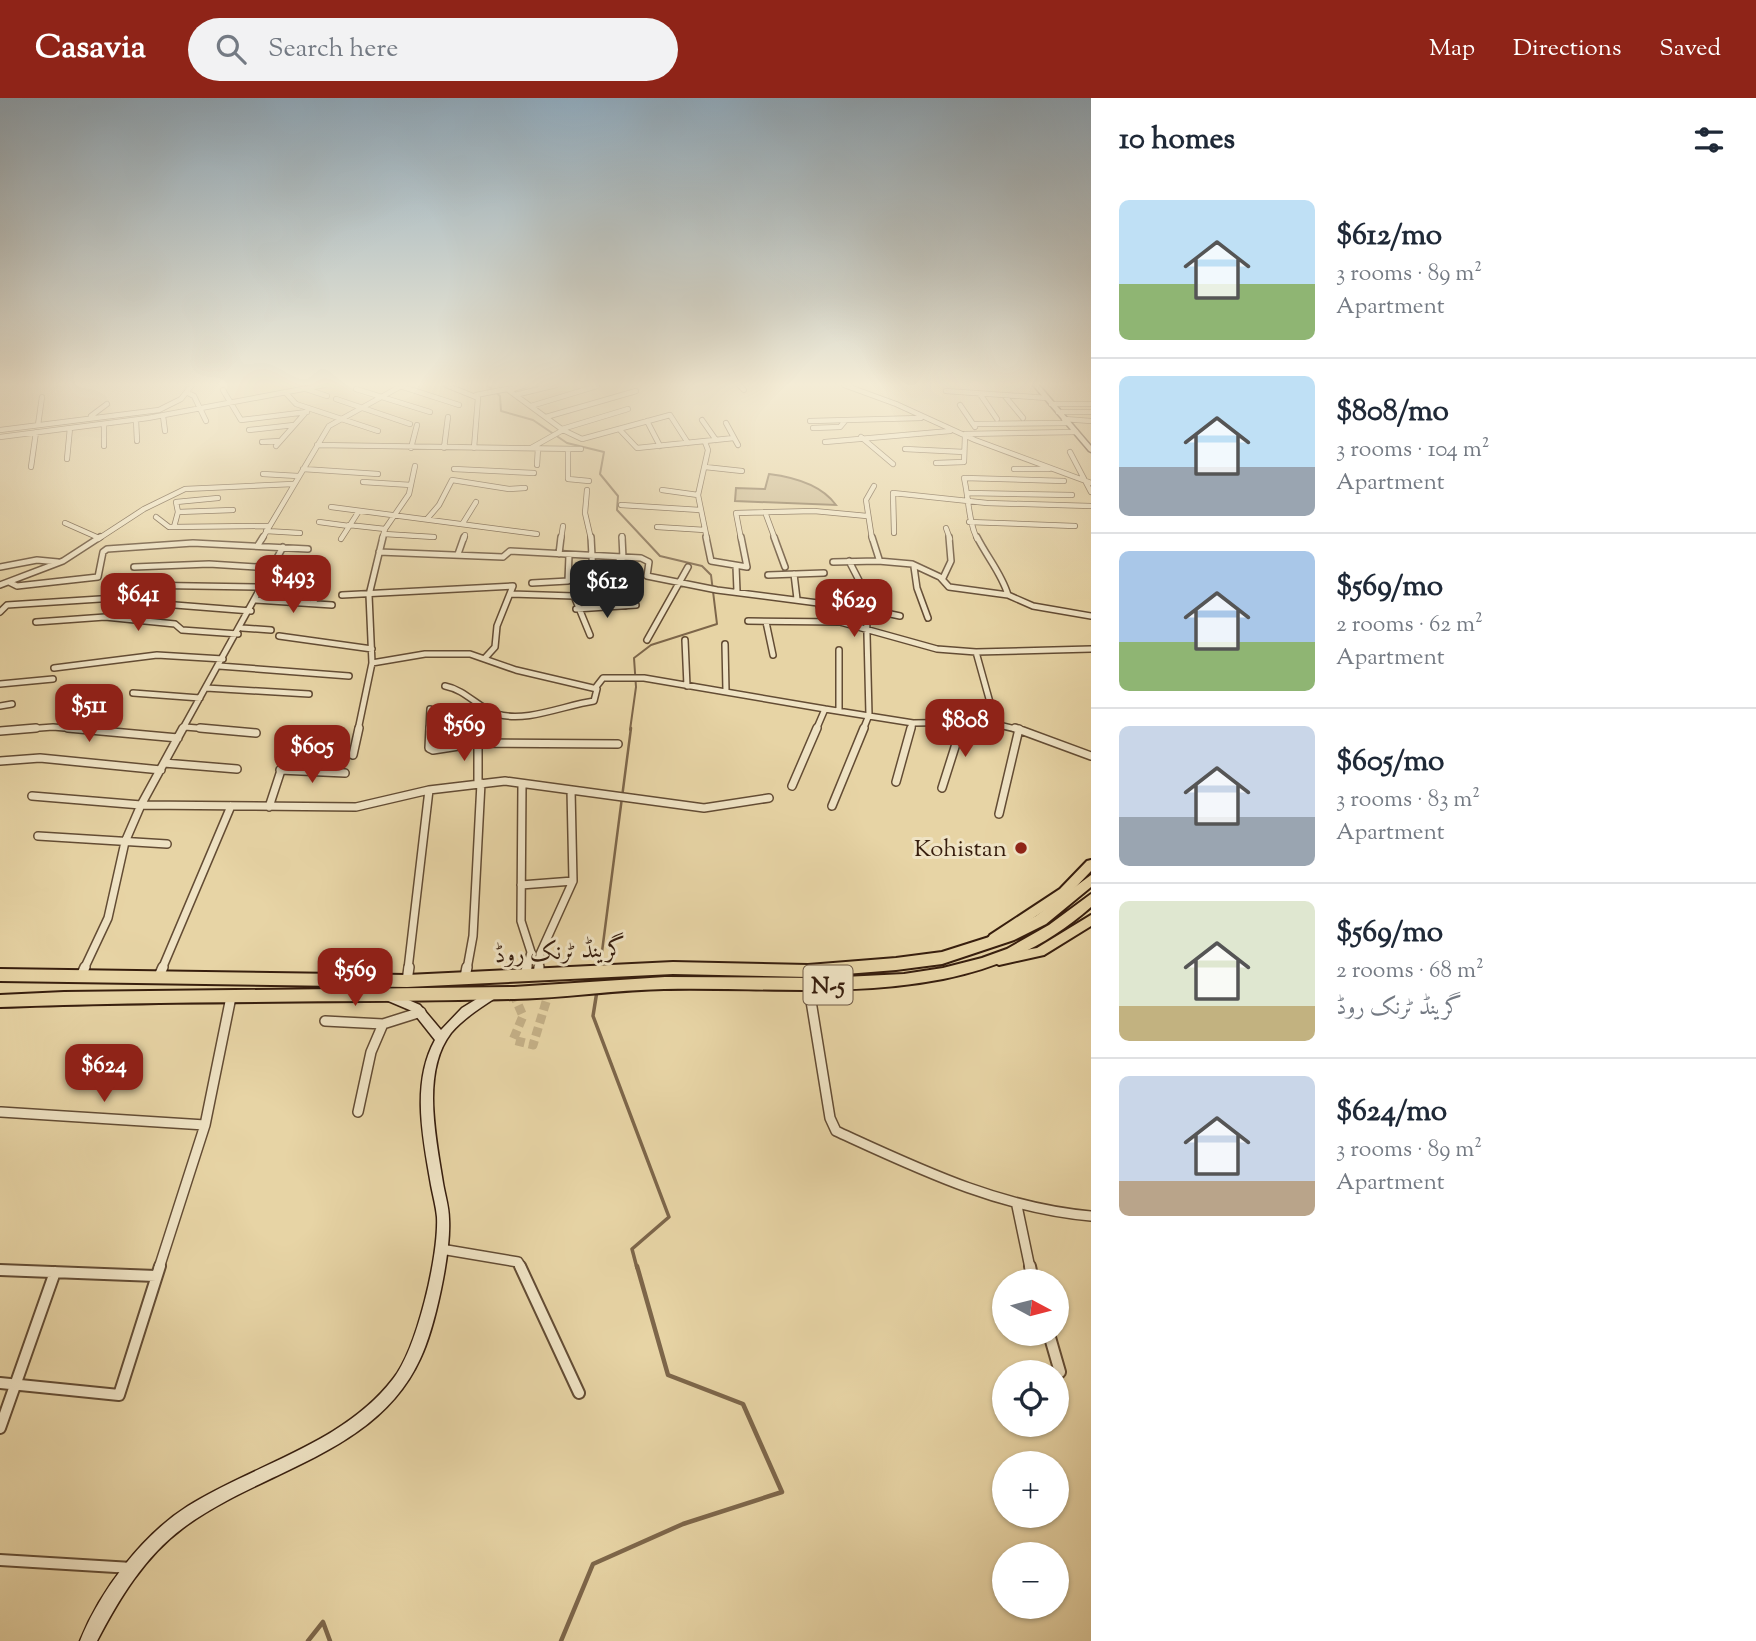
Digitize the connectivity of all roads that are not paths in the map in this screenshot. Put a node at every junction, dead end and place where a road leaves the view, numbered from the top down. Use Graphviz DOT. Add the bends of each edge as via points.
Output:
graph roads {
  1 [pos="32,457"];
  2 [pos="310,457"];
  3 [pos="537,457"];
  4 [pos="568,457"];
  5 [pos="707,457"];
  6 [pos="885,457"];
  7 [pos="964,457"];
  8 [pos="1024,457"];
  9 [pos="1073,457"];
  10 [pos="456,462"];
  11 [pos="936,463"];
  12 [pos="893,464"];
  13 [pos="537,465"];
  14 [pos="415,466"];
  15 [pos="31,467"];
  16 [pos="705,467"];
  17 [pos="303,468"];
  18 [pos="454,469"];
  19 [pos="1014,469"];
  20 [pos="1057,469"];
  21 [pos="741,471"];
  22 [pos="534,473"];
  23 [pos="263,474"];
  24 [pos="378,474"];
  25 [pos="298,476"];
  26 [pos="452,480"];
  27 [pos="1084,480"];
  28 [pos="589,481"];
  29 [pos="1064,481"];
  30 [pos="363,482"];
  31 [pos="1091,483"];
  32 [pos="293,484"];
  33 [pos="411,485"];
  34 [pos="874,486"];
  35 [pos="525,488"];
  36 [pos="587,490"];
  37 [pos="662,490"];
  38 [pos="1091,492"];
  39 [pos="968,493"];
  40 [pos="698,495"];
  41 [pos="1072,495"];
  42 [pos="218,498"];
  43 [pos="969,501"];
  44 [pos="476,502"];
  45 [pos="621,505"];
  46 [pos="1091,506"];
  47 [pos="331,508"];
  48 [pos="233,510"];
  49 [pos="700,510"];
  50 [pos="359,511"];
  51 [pos="178,512"];
  52 [pos="765,512"];
  53 [pos="396,516"];
  54 [pos="867,516"];
  55 [pos="156,517"];
  56 [pos="427,519"];
  57 [pos="319,522"];
  58 [pos="969,522"];
  59 [pos="65,523"];
  60 [pos="463,523"];
  61 [pos="349,525"];
  62 [pos="563,526"];
  63 [pos="1074,526"];
  64 [pos="174,527"];
  65 [pos="657,527"];
  66 [pos="946,528"];
  67 [pos="267,529"];
  68 [pos="705,530"];
  69 [pos="384,531"];
  70 [pos="300,533"];
  71 [pos="894,533"];
  72 [pos="537,534"];
  73 [pos="465,535"];
  74 [pos="622,536"];
  75 [pos="433,537"];
  76 [pos="99,538"];
  77 [pos="341,538"];
  78 [pos="258,545"];
  79 [pos="283,547"];
  80 [pos="308,549"];
  81 [pos="379,552"];
  82 [pos="458,554"];
  83 [pos="559,554"];
  84 [pos="569,555"];
  85 [pos="590,556"];
  86 [pos="621,558"];
  87 [pos="879,559"];
  88 [pos="849,561"];
  89 [pos="833,562"];
  90 [pos="60,563"];
  91 [pos="736,566"];
  92 [pos="0,567"];
  93 [pos="134,567"];
  94 [pos="688,567"];
  95 [pos="785,567"];
  96 [pos="914,567"];
  97 [pos="323,569"];
  98 [pos="272,570"];
  99 [pos="824,573"];
  100 [pos="794,574"];
  101 [pos="593,575"];
  102 [pos="768,575"];
  103 [pos="943,578"];
  104 [pos="326,580"];
  105 [pos="9,582"];
  106 [pos="532,583"];
  107 [pos="681,583"];
  108 [pos="133,585"];
  109 [pos="0,586"];
  110 [pos="262,587"];
  111 [pos="737,591"];
  112 [pos="369,594"];
  113 [pos="511,594"];
  114 [pos="342,595"];
  115 [pos="1008,596"];
  116 [pos="842,598"];
  117 [pos="797,599"];
  118 [pos="256,600"];
  119 [pos="313,603"];
  120 [pos="332,605"];
  121 [pos="636,605"];
  122 [pos="626,606"];
  123 [pos="576,609"];
  124 [pos="867,609"];
  125 [pos="251,611"];
  126 [pos="0,612"];
  127 [pos="900,616"];
  128 [pos="1091,616"];
  129 [pos="928,618"];
  130 [pos="748,621"];
  131 [pos="824,621"];
  132 [pos="36,622"];
  133 [pos="766,622"];
  134 [pos="839,622"];
  135 [pos="271,630"];
  136 [pos="868,630"];
  137 [pos="240,631"];
  138 [pos="590,635"];
  139 [pos="279,636"];
  140 [pos="648,640"];
  141 [pos="685,640"];
  142 [pos="725,643"];
  143 [pos="372,649"];
  144 [pos="1091,649"];
  145 [pos="839,650"];
  146 [pos="976,652"];
  147 [pos="773,655"];
  148 [pos="485,658"];
  149 [pos="221,663"];
  150 [pos="372,663"];
  151 [pos="54,668"];
  152 [pos="349,676"];
  153 [pos="53,679"];
  154 [pos="0,684"];
  155 [pos="445,686"];
  156 [pos="687,686"];
  157 [pos="596,687"];
  158 [pos="206,688"];
  159 [pos="726,691"];
  160 [pos="134,693"];
  161 [pos="309,694"];
  162 [pos="200,698"];
  163 [pos="12,704"];
  164 [pos="0,706"];
  165 [pos="430,709"];
  166 [pos="825,709"];
  167 [pos="839,711"];
  168 [pos="869,715"];
  169 [pos="913,723"];
  170 [pos="963,723"];
  171 [pos="996,724"];
  172 [pos="185,727"];
  173 [pos="1019,729"];
  174 [pos="0,731"];
  175 [pos="256,733"];
  176 [pos="178,738"];
  177 [pos="478,743"];
  178 [pos="618,744"];
  179 [pos="289,746"];
  180 [pos="353,755"];
  181 [pos="1091,756"];
  182 [pos="0,761"];
  183 [pos="163,766"];
  184 [pos="237,769"];
  185 [pos="280,770"];
  186 [pos="345,772"];
  187 [pos="896,782"];
  188 [pos="479,783"];
  189 [pos="522,783"];
  190 [pos="792,786"];
  191 [pos="942,788"];
  192 [pos="429,789"];
  193 [pos="571,790"];
  194 [pos="32,796"];
  195 [pos="769,798"];
  196 [pos="141,805"];
  197 [pos="231,806"];
  198 [pos="832,806"];
  199 [pos="269,807"];
  200 [pos="999,814"];
  201 [pos="38,836"];
  202 [pos="125,842"];
  203 [pos="167,844"];
  204 [pos="1091,864"];
  205 [pos="1091,880"];
  206 [pos="573,881"];
  207 [pos="522,885"];
  208 [pos="1091,899"];
  209 [pos="1090,922"];
  210 [pos="980,947"];
  211 [pos="990,962"];
  212 [pos="808,971"];
  213 [pos="0,975"];
  214 [pos="81,975"];
  215 [pos="155,976"];
  216 [pos="539,976"];
  217 [pos="466,978"];
  218 [pos="407,981"];
  219 [pos="813,987"];
  220 [pos="495,993"];
  221 [pos="381,995"];
  222 [pos="231,997"];
  223 [pos="145,998"];
  224 [pos="0,1001"];
  225 [pos="421,1012"];
  226 [pos="325,1021"];
  227 [pos="383,1024"];
  228 [pos="440,1037"];
  229 [pos="1,1112"];
  230 [pos="358,1112"];
  231 [pos="205,1125"];
  232 [pos="1017,1206"];
  233 [pos="1091,1216"];
  234 [pos="439,1248"];
  235 [pos="1030,1269"];
  236 [pos="0,1270"];
  237 [pos="55,1272"];
  238 [pos="156,1276"];
  239 [pos="0,1383"];
  240 [pos="14,1384"];
  241 [pos="579,1393"];
  242 [pos="0,1428"];
  243 [pos="0,1560"];
  244 [pos="132,1568"];
  245 [pos="88,1641"];
  1 -- 15 [label="street"];
  2 -- 17 [label="street"];
  3 -- 13 [label="street"];
  4 -- 28 [label="street" via="568,479"];
  5 -- 16 [label="street"];
  6 -- 12 [label="street"];
  7 -- 11 [label="street" via="963,463"];
  8 -- 20 [label="street"];
  9 -- 27 [label="street"];
  10 -- 18 [label="street"];
  14 -- 33 [label="street"];
  16 -- 21 [label="street"];
  16 -- 40 [label="street"];
  17 -- 24 [label="street"];
  17 -- 25 [label="street"];
  18 -- 22 [label="street"];
  18 -- 26 [label="street"];
  19 -- 20 [label="street"];
  20 -- 27 [label="street"];
  23 -- 25 [label="street"];
  25 -- 32 [label="street"];
  26 -- 35 [label="street"];
  26 -- 56 [label="street"];
  27 -- 31 [label="street"];
  27 -- 38 [label="street"];
  29 -- 39 [label="street" via="964,478"];
  30 -- 33 [label="street"];
  32 -- 67 [label="street"];
  32 -- 76 [label="street" via="196,486 144,509"];
  33 -- 53 [label="street"];
  34 -- 54 [label="street" via="866,498"];
  36 -- 85 [label="street"];
  37 -- 40 [label="street"];
  39 -- 41 [label="street"];
  39 -- 43 [label="street"];
  40 -- 49 [label="street"];
  42 -- 51 [label="street" via="179,500"];
  43 -- 46 [label="street"];
  43 -- 58 [label="street"];
  43 -- 71 [label="street" via="891,494"];
  44 -- 60 [label="street"];
  45 -- 49 [label="street"];
  47 -- 50 [label="street"];
  48 -- 51 [label="street"];
  49 -- 68 [label="street"];
  50 -- 53 [label="street"];
  50 -- 61 [label="street"];
  51 -- 64 [label="street"];
  52 -- 54 [label="street"];
  52 -- 91 [label="street" via="736,513 748,566"];
  52 -- 95 [label="street"];
  53 -- 56 [label="street"];
  53 -- 69 [label="street"];
  54 -- 87 [label="street"];
  55 -- 64 [label="street"];
  56 -- 60 [label="street"];
  57 -- 61 [label="street"];
  58 -- 63 [label="street"];
  58 -- 115 [label="street" via="992,566 1003,577"];
  59 -- 76 [label="street"];
  60 -- 72 [label="street"];
  61 -- 69 [label="street"];
  61 -- 77 [label="street"];
  62 -- 83 [label="street"];
  64 -- 67 [label="street"];
  65 -- 68 [label="street"];
  66 -- 103 [label="street" via="951,556"];
  67 -- 70 [label="street"];
  67 -- 78 [label="street"];
  68 -- 91 [label="street" via="710,561"];
  69 -- 75 [label="street"];
  69 -- 81 [label="street"];
  73 -- 82 [label="street"];
  74 -- 86 [label="street"];
  76 -- 90 [label="street"];
  78 -- 79 [label="street"];
  78 -- 105 [label="street" via="193,543 107,549 98,577 17,586"];
  79 -- 80 [label="street"];
  79 -- 98 [label="street"];
  81 -- 82 [label="street"];
  81 -- 112 [label="street"];
  82 -- 83 [label="street"];
  83 -- 84 [label="street"];
  84 -- 85 [label="street"];
  84 -- 106 [label="street" via="568,581"];
  85 -- 86 [label="street"];
  85 -- 101 [label="street"];
  86 -- 107 [label="street" via="649,562 647,576"];
  86 -- 122 [label="street"];
  87 -- 88 [label="street"];
  87 -- 96 [label="street"];
  88 -- 89 [label="street"];
  88 -- 124 [label="street" via="866,594"];
  90 -- 92 [label="street" via="37,560"];
  90 -- 105 [label="street"];
  91 -- 111 [label="street"];
  93 -- 98 [label="street" via="209,564"];
  94 -- 107 [label="street"];
  96 -- 103 [label="street"];
  96 -- 129 [label="street"];
  97 -- 98 [label="street" via="300,574"];
  98 -- 110 [label="street"];
  99 -- 100 [label="street"];
  100 -- 102 [label="street"];
  100 -- 117 [label="street"];
  103 -- 115 [label="street" via="949,587"];
  104 -- 119 [label="street"];
  105 -- 109 [label="street"];
  107 -- 111 [label="street"];
  107 -- 140 [label="street"];
  108 -- 110 [label="street"];
  110 -- 118 [label="street"];
  111 -- 117 [label="street"];
  112 -- 113 [label="street" via="513,586"];
  112 -- 114 [label="street"];
  112 -- 143 [label="street"];
  113 -- 123 [label="street" via="572,595"];
  113 -- 148 [label="street" via="497,626 495,647"];
  115 -- 128 [label="street" via="1030,606"];
  116 -- 134 [label="street" via="847,605"];
  117 -- 131 [label="street" via="818,603"];
  118 -- 119 [label="street"];
  118 -- 125 [label="street"];
  119 -- 120 [label="street"];
  121 -- 122 [label="street"];
  122 -- 123 [label="street"];
  123 -- 138 [label="street"];
  124 -- 127 [label="street"];
  124 -- 136 [label="street"];
  125 -- 126 [label="street" via="134,599 7,605"];
  125 -- 137 [label="street"];
  130 -- 133 [label="street"];
  131 -- 133 [label="street"];
  131 -- 134 [label="street"];
  132 -- 137 [label="street" via="116,618 175,624 182,630"];
  133 -- 147 [label="street"];
  134 -- 136 [label="street"];
  135 -- 137 [label="street"];
  136 -- 146 [label="street" via="937,649"];
  136 -- 168 [label="street"];
  137 -- 149 [label="street"];
  139 -- 143 [label="street"];
  141 -- 156 [label="street"];
  142 -- 159 [label="street"];
  143 -- 150 [label="street"];
  144 -- 146 [label="street"];
  145 -- 167 [label="street"];
  146 -- 171 [label="street"];
  148 -- 150 [label="street" via="425,654"];
  148 -- 157 [label="street" via="516,670"];
  149 -- 151 [label="street" via="157,654"];
  149 -- 152 [label="street"];
  149 -- 158 [label="street"];
  150 -- 180 [label="street"];
  153 -- 154 [label="street"];
  155 -- 157 [label="street" via="460,688 497,714 512,715 594,701"];
  156 -- 157 [label="street" via="644,678 610,678"];
  156 -- 159 [label="street"];
  158 -- 161 [label="street"];
  158 -- 162 [label="street"];
  159 -- 166 [label="street"];
  160 -- 162 [label="street"];
  162 -- 172 [label="street"];
  163 -- 164 [label="street"];
  165 -- 177 [label="street" via="429,748"];
  166 -- 167 [label="street"];
  166 -- 190 [label="street"];
  167 -- 168 [label="street"];
  168 -- 169 [label="street"];
  168 -- 198 [label="street"];
  169 -- 170 [label="street"];
  169 -- 187 [label="street"];
  170 -- 171 [label="street"];
  170 -- 191 [label="street"];
  171 -- 173 [label="street"];
  172 -- 175 [label="street"];
  172 -- 176 [label="street"];
  173 -- 181 [label="street"];
  173 -- 200 [label="street"];
  174 -- 176 [label="street" via="53,727"];
  176 -- 183 [label="street"];
  177 -- 178 [label="street"];
  177 -- 188 [label="street"];
  179 -- 185 [label="street"];
  182 -- 183 [label="street" via="40,758"];
  183 -- 184 [label="street"];
  183 -- 196 [label="street"];
  185 -- 186 [label="street"];
  185 -- 199 [label="street"];
  188 -- 189 [label="street"];
  188 -- 192 [label="street"];
  188 -- 217 [label="street"];
  189 -- 193 [label="street"];
  189 -- 207 [label="street"];
  192 -- 199 [label="street" via="356,807"];
  192 -- 218 [label="street"];
  193 -- 195 [label="street" via="704,808"];
  193 -- 206 [label="street"];
  194 -- 196 [label="street"];
  196 -- 197 [label="street"];
  196 -- 202 [label="street"];
  197 -- 199 [label="street"];
  197 -- 215 [label="street"];
  201 -- 202 [label="street"];
  202 -- 203 [label="street"];
  202 -- 214 [label="street" via="108,918"];
  204 -- 210 [label="main road, گرینڈ ٹرنک روڈ / N-5" via="1028,919"];
  205 -- 210 [label="highway" via="1041,920"];
  206 -- 207 [label="street"];
  206 -- 216 [label="street" via="540,954"];
  207 -- 216 [label="street" via="521,920"];
  208 -- 211 [label="highway" via="1045,935"];
  209 -- 211 [label="main road, گرینڈ ٹرنک روڈ / N-5" via="1040,952"];
  210 -- 212 [label="highway, گرینڈ ٹرنک روڈ / N-5" via="942,958"];
  211 -- 219 [label="highway, گرینڈ ٹرنک روڈ / N-5" via="937,974"];
  212 -- 216 [label="highway, گرینڈ ٹرنک روڈ / N-5" via="658,968"];
  212 -- 219 [label="highway"];
  213 -- 214 [label="highway, گرینڈ ٹرنک روڈ / N-5"];
  214 -- 215 [label="highway, گرینڈ ٹرنک روڈ / N-5"];
  215 -- 218 [label="highway, گرینڈ ٹرنک روڈ / N-5"];
  215 -- 223 [label="highway"];
  216 -- 217 [label="highway, گرینڈ ٹرنک روڈ / N-5"];
  217 -- 218 [label="highway, گرینڈ ٹرنک روڈ / N-5"];
  219 -- 220 [label="highway, گرینڈ ٹرنک روڈ / N-5" via="663,984"];
  219 -- 232 [label="street" via="811,1001 836,1131 973,1193"];
  220 -- 221 [label="highway, گرینڈ ٹرنک روڈ / N-5"];
  220 -- 228 [label="main road" via="464,1011"];
  221 -- 222 [label="highway, گرینڈ ٹرنک روڈ / N-5"];
  221 -- 225 [label="main road"];
  222 -- 223 [label="highway, گرینڈ ٹرنک روڈ / N-5"];
  222 -- 231 [label="street"];
  223 -- 224 [label="highway, گرینڈ ٹرنک روڈ / N-5"];
  225 -- 227 [label="street"];
  225 -- 228 [label="main road"];
  226 -- 227 [label="street"];
  227 -- 230 [label="street" via="371,1052"];
  228 -- 234 [label="main road" via="425,1098 443,1223"];
  229 -- 231 [label="street"];
  231 -- 238 [label="street"];
  232 -- 233 [label="street" via="1062,1216"];
  232 -- 235 [label="street"];
  234 -- 241 [label="street" via="519,1262"];
  234 -- 244 [label="main road" via="416,1353 389,1396 347,1428 192,1512"];
  236 -- 237 [label="street"];
  237 -- 238 [label="street"];
  237 -- 240 [label="street"];
  238 -- 240 [label="street" via="119,1395"];
  239 -- 240 [label="street"];
  240 -- 242 [label="street"];
  243 -- 244 [label="street"];
  244 -- 245 [label="main road" via="111,1596"];
}
